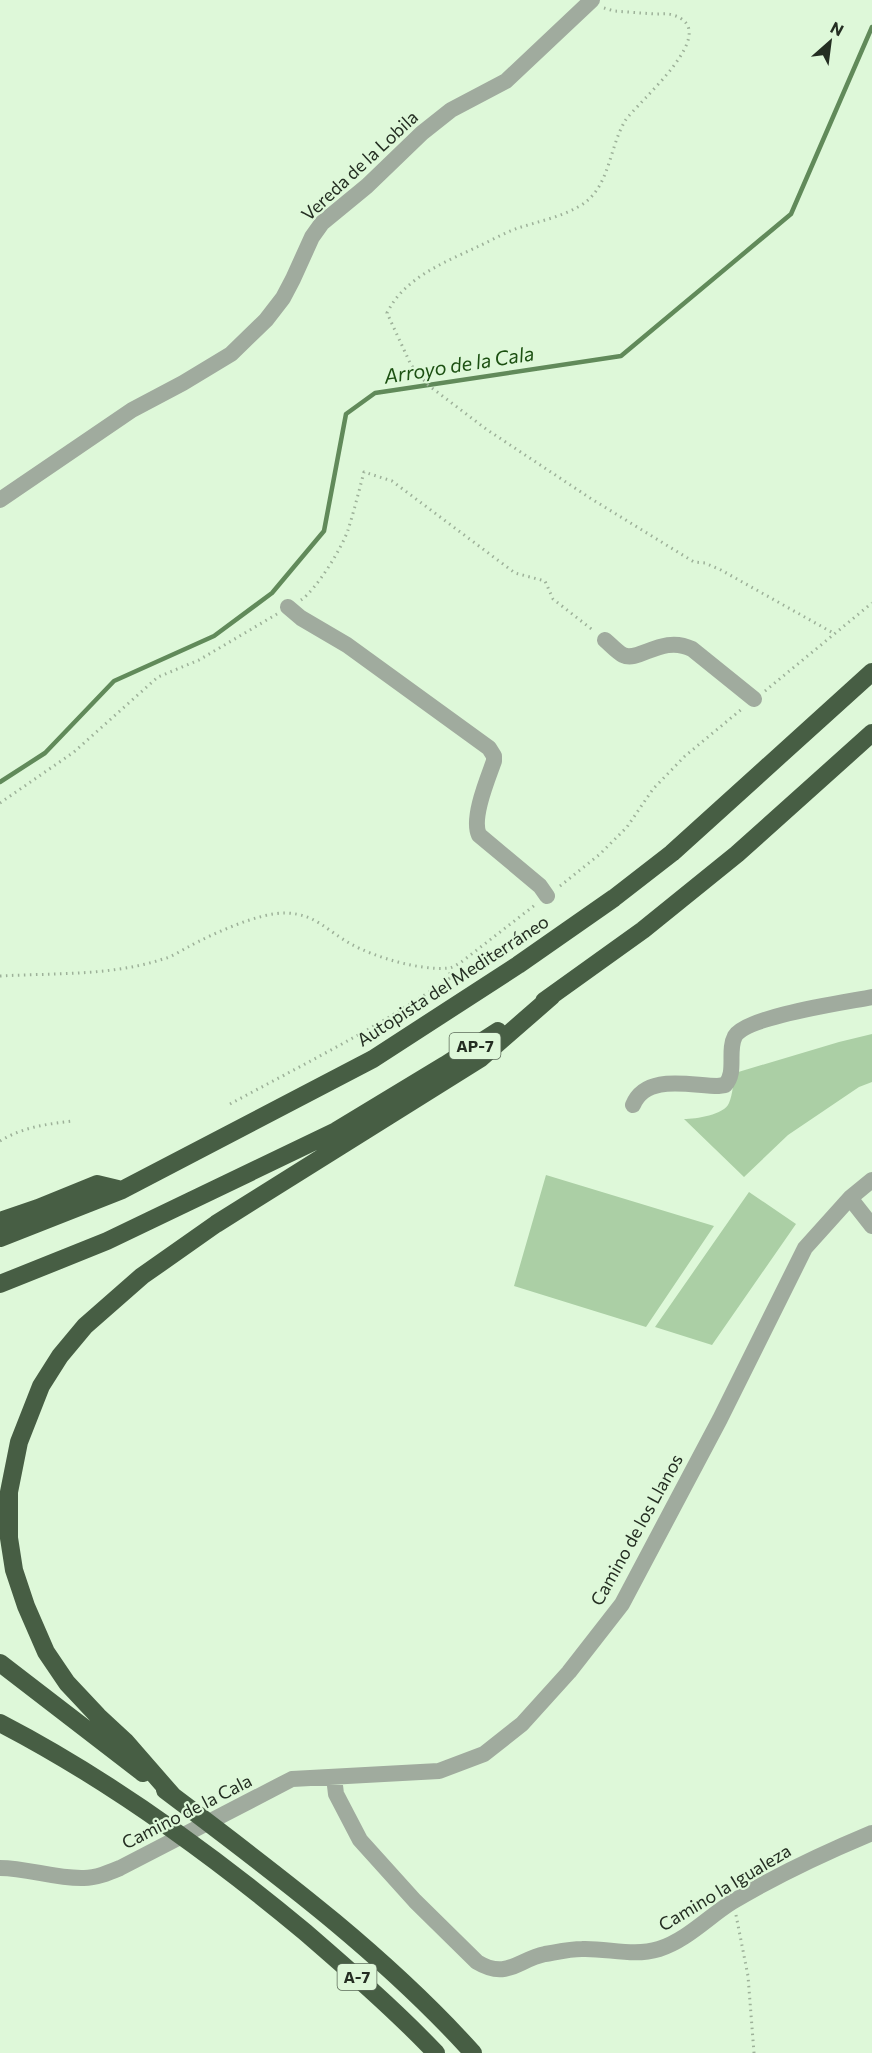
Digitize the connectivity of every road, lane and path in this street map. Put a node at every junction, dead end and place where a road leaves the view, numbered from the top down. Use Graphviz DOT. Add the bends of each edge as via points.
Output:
graph roads {
  1 [pos="590,1"];
  2 [pos="0,500"];
  3 [pos="872,603"];
  4 [pos="288,607"];
  5 [pos="835,633"];
  6 [pos="605,640"];
  7 [pos="872,672"];
  8 [pos="754,699"];
  9 [pos="872,733"];
  10 [pos="0,803"];
  11 [pos="547,896"];
  12 [pos="450,968"];
  13 [pos="0,976"];
  14 [pos="552,996"];
  15 [pos="872,998"];
  16 [pos="230,1104"];
  17 [pos="633,1105"];
  18 [pos="73,1121"];
  19 [pos="0,1141"];
  20 [pos="872,1180"];
  21 [pos="850,1198"];
  22 [pos="36,1217"];
  23 [pos="0,1221"];
  24 [pos="872,1226"];
  25 [pos="0,1238"];
  26 [pos="0,1284"];
  27 [pos="0,1663"];
  28 [pos="0,1724"];
  29 [pos="334,1777"];
  30 [pos="271,1790"];
  31 [pos="174,1796"];
  32 [pos="872,1833"];
  33 [pos="0,1868"];
  34 [pos="730,1904"];
  35 [pos="436,2053"];
  36 [pos="473,2053"];
  37 [pos="754,2053"];
  1 -- 2 [label="street, Vereda de la Lobila" via="506,81 451,110 322,223 283,298 231,354 132,410"];
  1 -- 5 [label="path" via="614,11 673,15 689,33 674,66 625,120 595,193 577,208 514,230 431,269 407,286 387,313 411,365 428,385 486,429 694,562 721,570"];
  3 -- 5 [label="path"];
  4 -- 6 [label="path" via="309,595 326,571 347,533 364,472 392,480 515,573 545,581 553,599"];
  4 -- 10 [label="path" via="199,660 158,677 74,752"];
  4 -- 11 [label="street" via="489,748 494,761 476,820 477,830"];
  5 -- 8 [label="path"];
  6 -- 8 [label="street" via="631,657 667,644 684,645"];
  7 -- 22 [label="highway, Autopista del Mediterráneo / AP-7" via="672,853 519,965 373,1059 122,1190"];
  8 -- 11 [label="path" via="653,789 627,827 600,854"];
  9 -- 14 [label="highway, AP-7" via="737,854 643,930"];
  11 -- 12 [label="path"];
  12 -- 13 [label="path" via="426,968 380,955 351,944 316,919 285,912 266,914 166,959 142,965"];
  12 -- 16 [label="path" via="450,978 430,991"];
  14 -- 26 [label="highway, AP-7" via="336,1131 107,1241"];
  14 -- 31 [label="highway" via="481,1058 216,1224 142,1276 85,1326 41,1386 19,1442 9,1492 14,1570 46,1652 67,1683"];
  15 -- 17 [label="street" via="816,1007 743,1028 735,1037 730,1076 725,1085 662,1084 643,1091"];
  18 -- 19 [label="path" via="44,1124 12,1133"];
  20 -- 21 [label="street, Camino de los Llanos"];
  21 -- 24 [label="street"];
  21 -- 29 [label="street, Camino de los Llanos" via="805,1248 622,1604 569,1672 522,1724 484,1754 439,1771"];
  22 -- 23 [label="highway"];
  22 -- 25 [label="highway, Autopista del Mediterráneo / AP-7"];
  27 -- 31 [label="highway"];
  28 -- 35 [label="highway, A-7" via="66,1761 197,1846 355,1975"];
  29 -- 30 [label="street, Camino de los Llanos" via="292,1779"];
  29 -- 34 [label="street, Camino la Igualeza" via="336,1794 360,1839 416,1901 477,1962 488,1968 508,1969 543,1954 582,1949 641,1953 660,1948 682,1938"];
  30 -- 33 [label="street, Camino de la Cala" via="102,1875 65,1877"];
  31 -- 36 [label="highway" via="379,1959"];
  32 -- 34 [label="street, Camino la Igualeza" via="788,1870"];
  34 -- 37 [label="path" via="738,1918 748,1976"];
}
